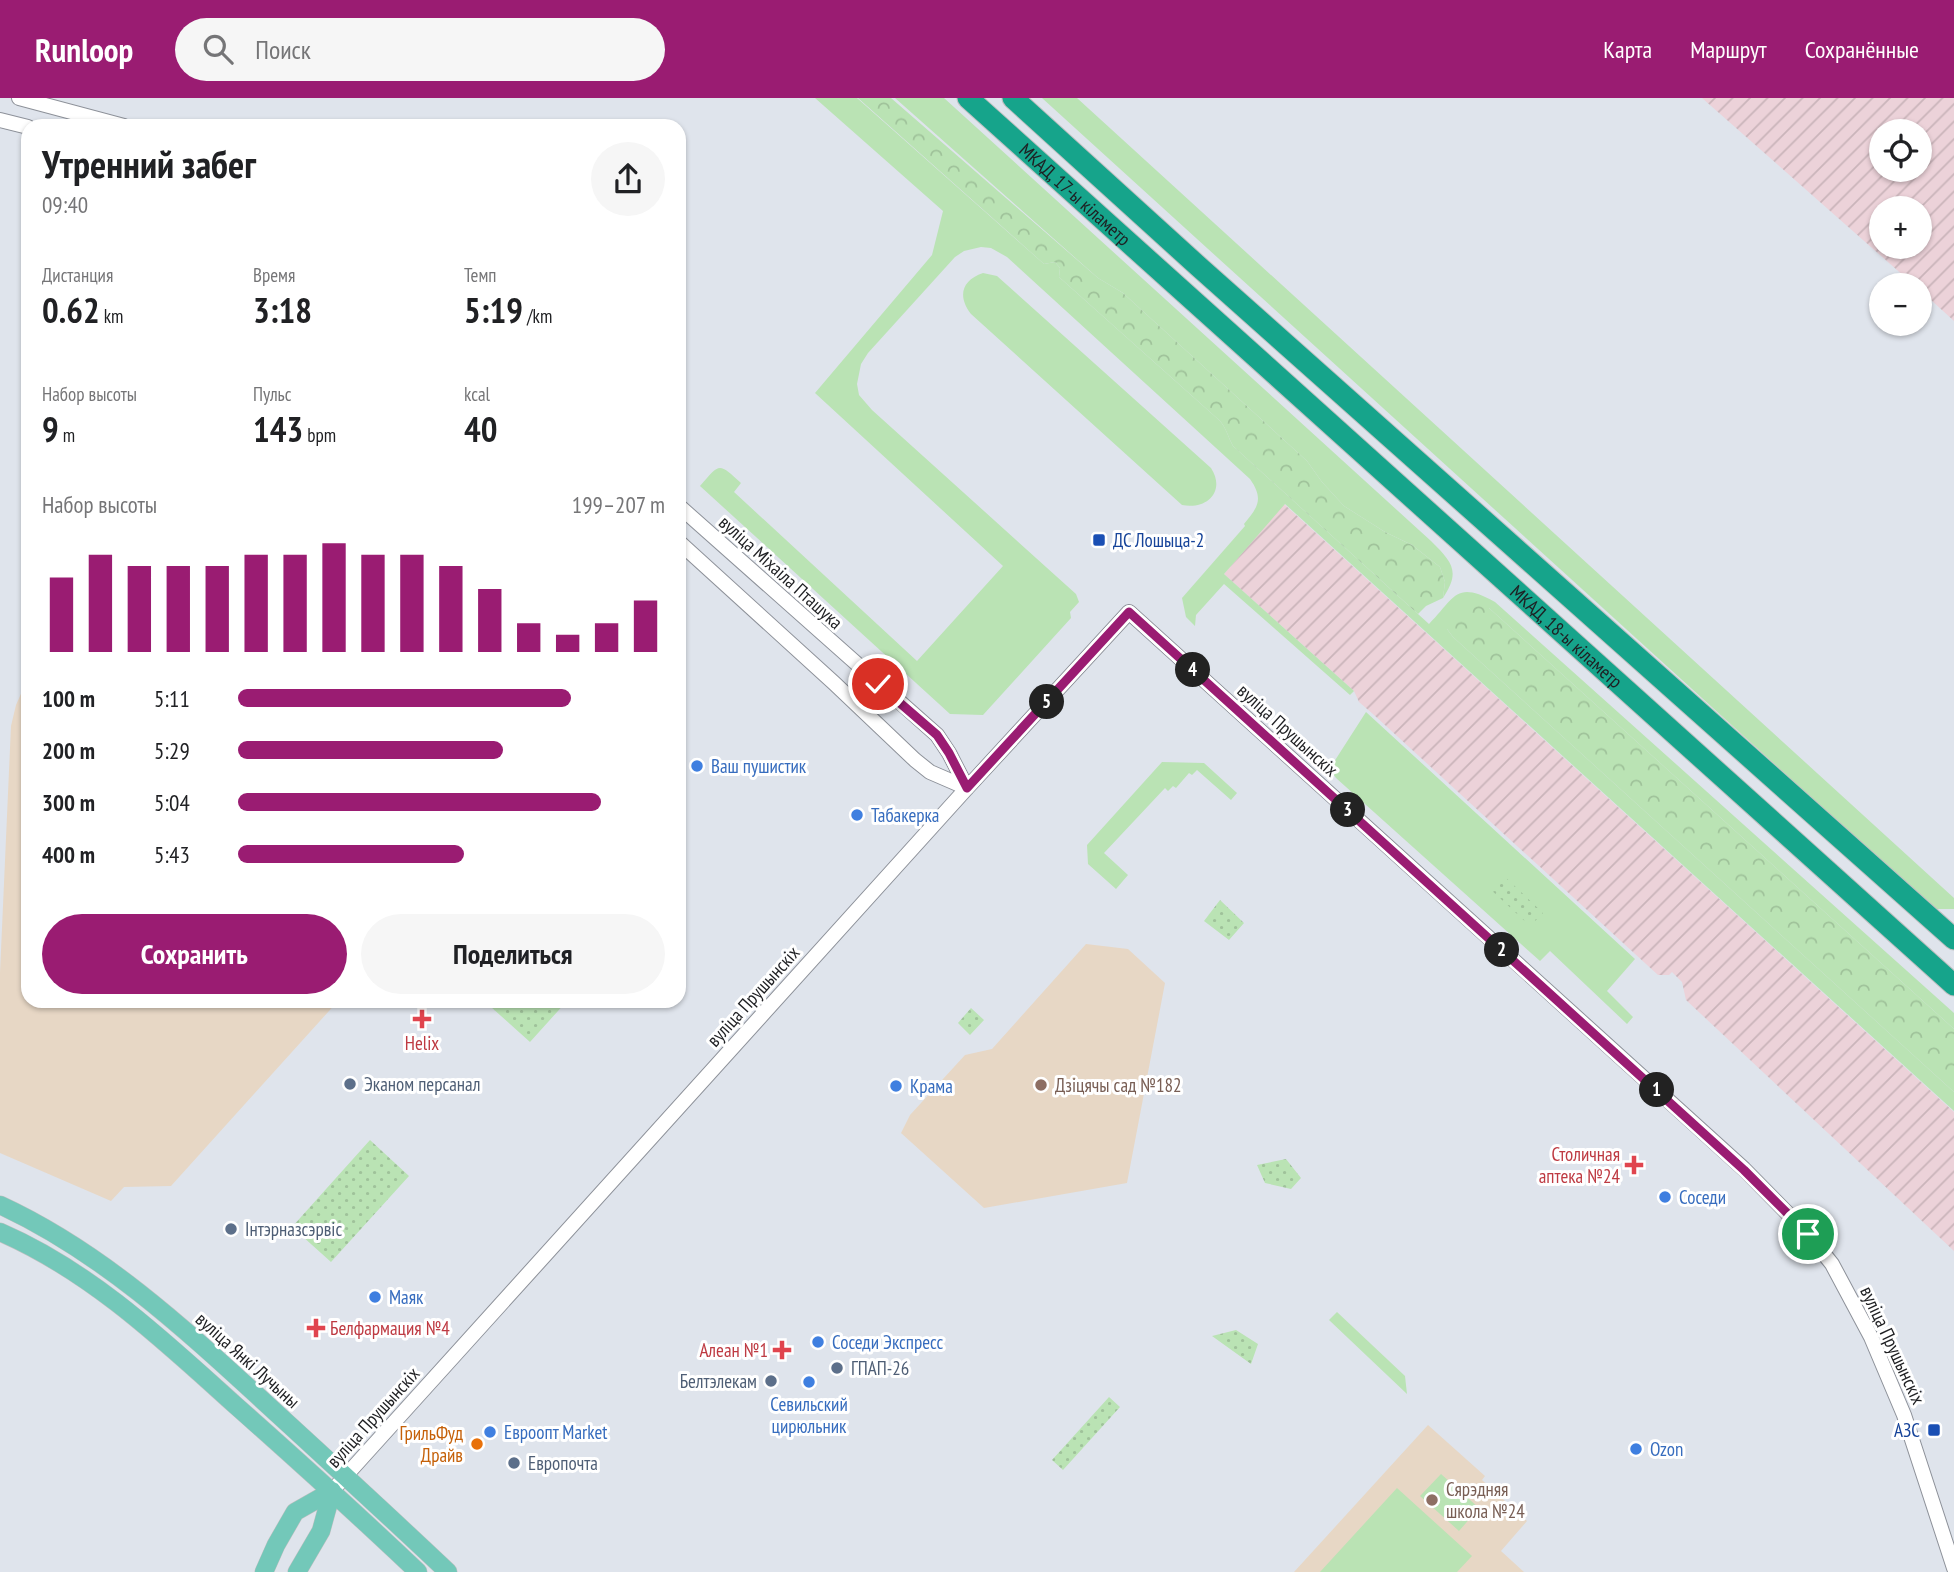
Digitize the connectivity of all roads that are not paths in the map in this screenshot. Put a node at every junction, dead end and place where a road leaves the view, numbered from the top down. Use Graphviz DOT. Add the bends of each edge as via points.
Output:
graph roads {
  1 [pos="19,98"];
  2 [pos="968,98"];
  3 [pos="1013,98"];
  4 [pos="98,119"];
  5 [pos="0,120"];
  6 [pos="21,125"];
  7 [pos="1198,266"];
  8 [pos="1180,289"];
  9 [pos="686,512"];
  10 [pos="686,547"];
  11 [pos="967,788"];
  12 [pos="1954,939"];
  13 [pos="1954,985"];
  14 [pos="0,1205"];
  15 [pos="0,1232"];
  16 [pos="345,1476"];
  17 [pos="332,1491"];
  18 [pos="1954,1568"];
  19 [pos="264,1572"];
  20 [pos="297,1572"];
  21 [pos="418,1572"];
  22 [pos="448,1572"];
  1 -- 4 [label="street"];
  2 -- 8 [label="highway, МКАД, 17-ы кіламетр"];
  3 -- 7 [label="highway, МКАД, 17-ы кіламетр"];
  5 -- 6 [label="street"];
  7 -- 12 [label="highway, МКАД, 18-ы кіламетр"];
  8 -- 13 [label="highway, МКАД, 18-ы кіламетр"];
  9 -- 11 [label="street, вуліца Міхаіла Пташука" via="937,735"];
  10 -- 11 [label="street" via="915,760"];
  11 -- 16 [label="street, вуліца Прушынскіх"];
  11 -- 18 [label="street, вуліца Прушынскіх" via="1129,612 1744,1170 1808,1234 1832,1264 1871,1337 1904,1415"];
  14 -- 16 [label="main road, вуліца Янкі Лучыны" via="74,1245 165,1313"];
  15 -- 17 [label="main road" via="59,1262 152,1329"];
  16 -- 17 [label="street, вуліца Прушынскіх"];
  16 -- 22 [label="main road, вуліца Янкі Лучыны"];
  17 -- 19 [label="main road" via="295,1512"];
  17 -- 20 [label="main road" via="321,1531"];
  17 -- 21 [label="main road"];
}
